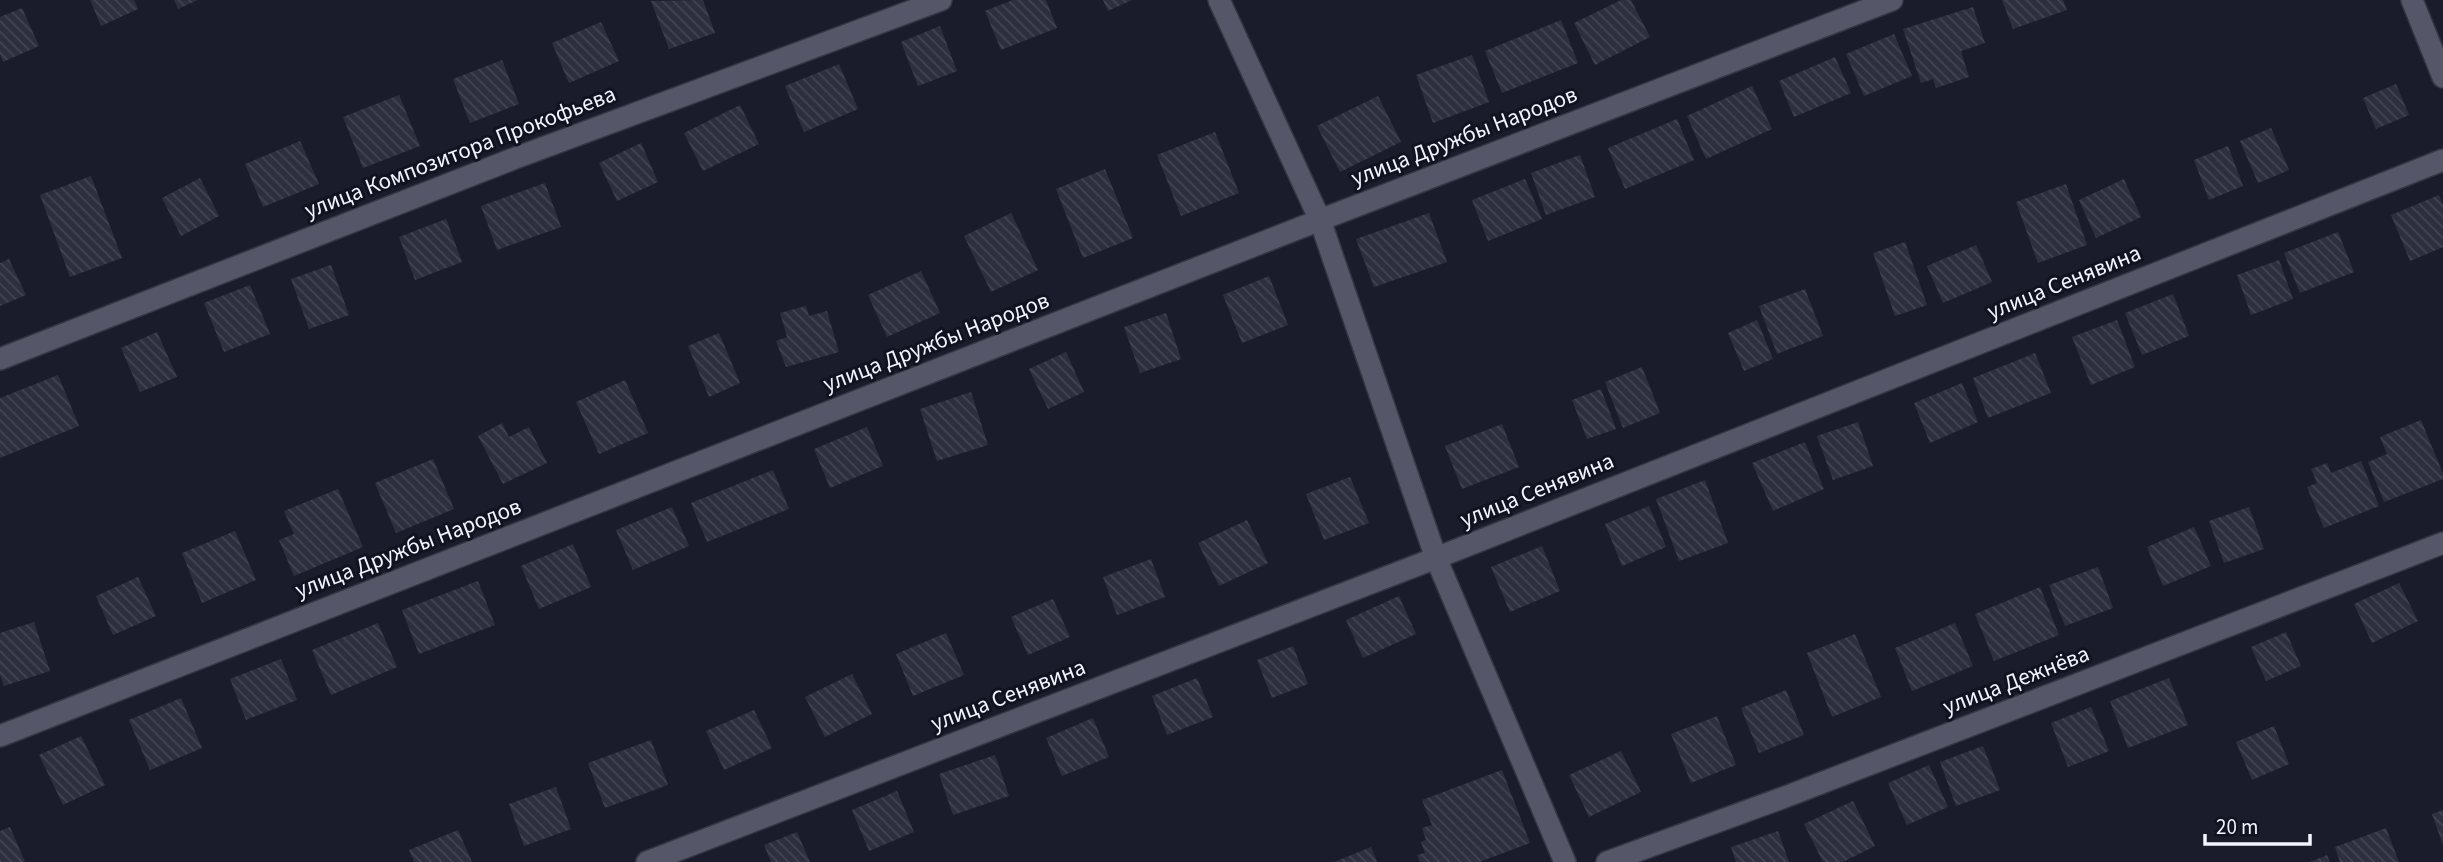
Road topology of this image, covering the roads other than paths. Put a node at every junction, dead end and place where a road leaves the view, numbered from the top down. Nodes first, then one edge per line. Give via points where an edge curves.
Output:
1 (940, 0) edge
2 (1219, 0) edge
3 (1892, 0) edge
4 (2412, 0) edge
5 (2443, 77) edge
6 (2443, 160) edge
7 (1320, 220) junction
8 (0, 359) edge
9 (2443, 543) edge
10 (1436, 558) junction
11 (0, 736) edge
12 (647, 862) edge
13 (1564, 862) edge
14 (1607, 862) edge

1 - 8 street, улица Композитора Прокофьева via 518,157
2 - 7 street
3 - 7 street, улица Дружбы Народов
4 - 5 street
6 - 10 street, улица Сенявина
7 - 10 street
7 - 11 street, улица Дружбы Народов
9 - 14 street, улица Дежнёва
10 - 12 street, улица Сенявина
10 - 13 street

